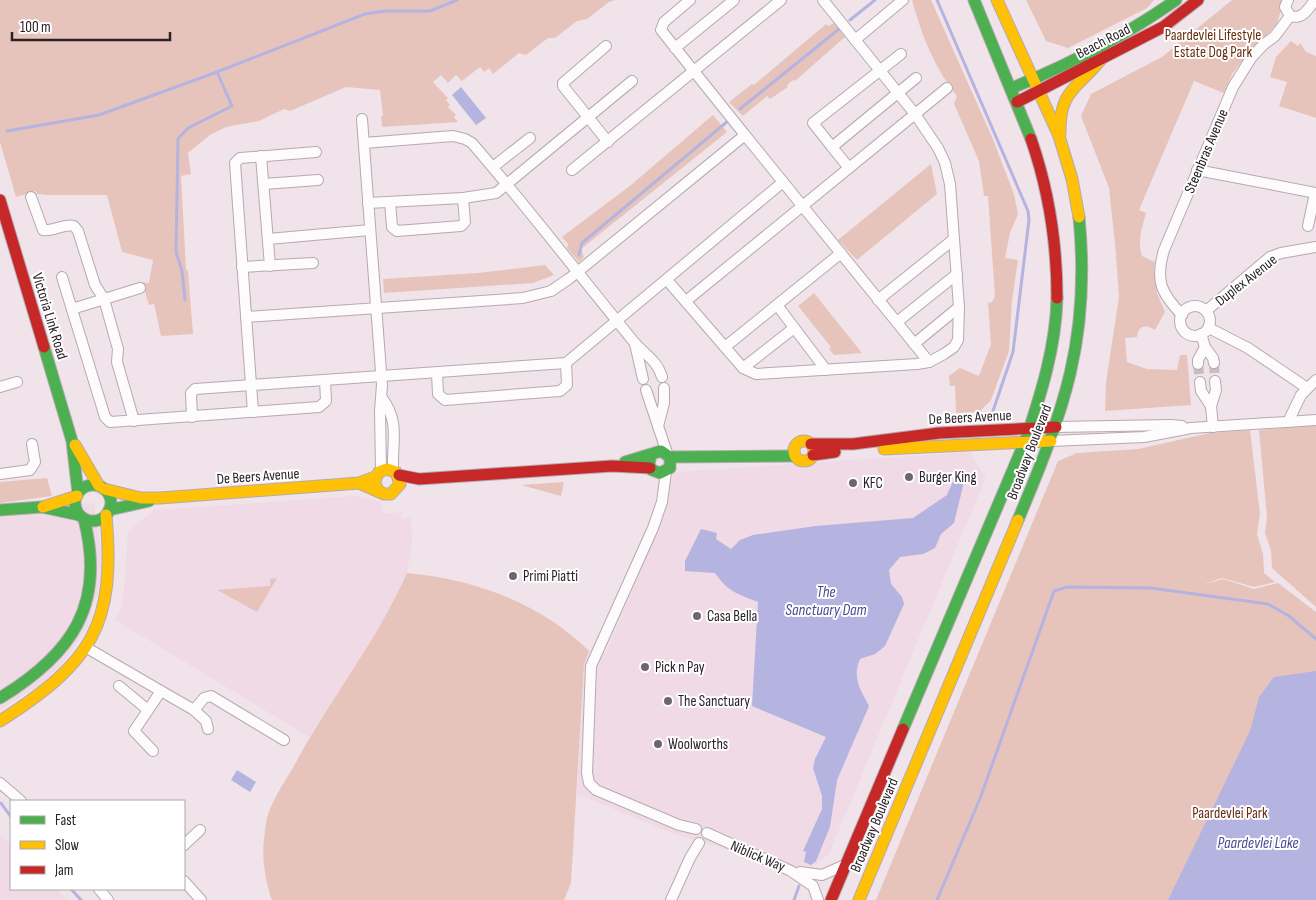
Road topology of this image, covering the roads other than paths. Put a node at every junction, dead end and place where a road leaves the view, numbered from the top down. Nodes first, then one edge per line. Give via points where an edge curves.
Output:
1 (690, 0) edge
2 (734, 0) edge
3 (781, 0) edge
4 (823, 0) edge
5 (903, 0) edge
6 (974, 0) edge
7 (997, 0) edge
8 (1176, 0) edge
9 (1198, 0) edge
10 (1288, 0) edge
11 (1315, 0) edge
12 (1290, 16) junction
13 (855, 40) junction
14 (606, 46) dead end
15 (675, 48) junction
16 (901, 54) dead end
17 (1102, 58) junction
18 (880, 70) junction
19 (694, 71) junction
20 (916, 78) dead end
21 (1034, 79) junction
22 (632, 81) dead end
23 (947, 88) dead end
24 (1012, 88) junction
25 (1038, 91) junction
26 (898, 93) junction
27 (1017, 102) junction
28 (915, 114) junction
29 (589, 118) junction
30 (362, 119) dead end
31 (745, 135) junction
32 (530, 138) dead end
33 (1061, 139) junction
34 (608, 142) junction
35 (364, 143) junction
36 (832, 147) junction
37 (316, 152) dead end
38 (261, 156) junction
39 (493, 167) junction
40 (849, 168) junction
41 (572, 170) dead end
42 (1197, 170) junction
43 (318, 180) dead end
44 (783, 182) junction
45 (264, 184) junction
46 (508, 184) junction
47 (1315, 193) edge
48 (31, 197) dead end
49 (463, 198) junction
50 (0, 200) edge
51 (390, 202) junction
52 (368, 203) junction
53 (802, 206) junction
54 (1308, 226) dead end
55 (370, 230) junction
56 (268, 239) junction
57 (954, 239) junction
58 (1316, 248) edge
59 (841, 253) junction
60 (313, 263) dead end
61 (270, 266) junction
62 (242, 268) junction
63 (578, 271) junction
64 (956, 274) junction
65 (62, 278) dead end
66 (667, 280) junction
67 (140, 288) dead end
68 (104, 299) junction
69 (878, 300) junction
70 (686, 301) junction
71 (776, 306) junction
72 (959, 307) junction
73 (376, 308) junction
74 (72, 309) junction
75 (1206, 311) junction
76 (1182, 315) junction
77 (246, 317) junction
78 (618, 321) junction
79 (897, 322) junction
80 (794, 328) junction
81 (1205, 331) junction
82 (635, 344) junction
83 (914, 344) junction
84 (725, 347) junction
85 (1204, 347) junction
86 (929, 362) junction
87 (566, 363) junction
88 (1214, 363) tunnel mouth
89 (1198, 364) tunnel mouth
90 (743, 368) junction
91 (826, 370) junction
92 (436, 373) junction
93 (381, 376) junction
94 (662, 377) dead end
95 (643, 379) dead end
96 (325, 380) junction
97 (1316, 380) edge
98 (1215, 381) tunnel mouth
99 (16, 382) dead end
100 (1200, 382) tunnel mouth
101 (251, 386) junction
102 (0, 387) edge
103 (664, 388) dead end
104 (1307, 388) junction
105 (646, 390) dead end
106 (382, 398) junction
107 (1210, 406) junction
108 (253, 412) junction
109 (192, 417) junction
110 (1316, 420) edge
111 (134, 421) junction
112 (1288, 422) junction
113 (1056, 427) junction
114 (1213, 427) junction
115 (1191, 428) junction
116 (1029, 429) junction
117 (658, 430) junction
118 (72, 441) junction
119 (1051, 441) junction
120 (1025, 443) junction
121 (32, 444) dead end
122 (381, 449) junction
123 (393, 449) junction
124 (812, 450) junction
125 (795, 451) junction
126 (652, 454) junction
127 (663, 465) junction
128 (612, 466) junction
129 (0, 474) edge
130 (389, 476) junction
131 (359, 484) junction
132 (102, 488) junction
133 (378, 490) junction
134 (77, 494) junction
135 (160, 498) junction
136 (42, 507) junction
137 (0, 510) edge
138 (108, 513) junction
139 (82, 517) junction
140 (87, 648) junction
141 (119, 686) dead end
142 (160, 691) junction
143 (0, 698) edge
144 (148, 710) junction
145 (194, 710) junction
146 (0, 721) edge
147 (208, 729) dead end
148 (284, 740) dead end
149 (152, 751) dead end
150 (0, 783) edge
151 (20, 800) edge
152 (200, 830) dead end
153 (699, 837) junction
154 (185, 844) edge
155 (847, 864) junction
156 (792, 871) junction
157 (185, 882) edge
158 (100, 890) edge
159 (108, 900) edge
160 (201, 900) edge
161 (671, 900) edge
162 (818, 900) edge
163 (831, 900) edge
164 (859, 900) edge

1 - 15 street via 661,26
2 - 15 street
3 - 19 street
4 - 13 street
5 - 13 street
6 - 24 main road, Broadway Boulevard
7 - 21 main road, Broadway Boulevard
8 - 21 main road, Beach Road via 1120,37
9 - 17 main road, Beach Road via 1163,27
10 - 12 street via 1285,7
11 - 12 street via 1302,15
12 - 42 street, Steenbras Avenue via 1275,36 1253,56 1233,87
13 - 18 street
14 - 29 street via 563,83
15 - 19 street
16 - 18 street
17 - 25 main road, Beach Road
17 - 33 main road via 1095,69 1067,92 1060,110
18 - 26 street
18 - 36 street via 813,123
19 - 31 street
19 - 34 street
20 - 26 street
21 - 24 main road, Beach Road
21 - 25 main road, Broadway Boulevard
22 - 29 street
23 - 28 street
24 - 27 main road, Broadway Boulevard
25 - 27 main road, Beach Road
25 - 33 main road, Broadway Boulevard
26 - 28 street
26 - 36 street
27 - 116 main road, Broadway Boulevard via 1039,163 1051,210 1058,268 1053,336
28 - 40 street
28 - 57 street via 945,163
29 - 34 street
29 - 46 street
30 - 35 street
31 - 44 street
31 - 63 street
32 - 39 street
33 - 113 main road, Broadway Boulevard via 1077,205 1084,283 1076,356
34 - 41 street
35 - 39 street via 459,137 472,143
35 - 52 street
36 - 40 street
37 - 38 street
38 - 45 street
38 - 62 street via 240,158 235,163
39 - 46 street
40 - 53 street
42 - 47 street
42 - 76 street, Steenbras Avenue via 1160,265 1165,298
43 - 45 street
44 - 53 street
44 - 66 street
45 - 56 street
46 - 49 street via 496,193
46 - 63 street
47 - 54 street
48 - 68 street via 43,230 68,225 77,228 95,284
49 - 51 street
49 - 51 street via 465,222 461,226 398,231 392,227
50 - 118 main road, Victoria Link Road
51 - 52 street
52 - 55 street
53 - 59 street
53 - 70 street
55 - 56 street
55 - 73 street
56 - 61 street
57 - 64 street
57 - 69 street
58 - 75 street, Duplex Avenue via 1270,257
59 - 69 street
59 - 71 street
60 - 61 street
61 - 62 street
62 - 77 street
63 - 73 street via 556,288 533,297
63 - 78 street
64 - 72 street
64 - 79 street
65 - 74 street
66 - 70 street
66 - 78 street
67 - 68 street
68 - 74 street
68 - 111 street
69 - 79 street
70 - 84 street
71 - 80 street
71 - 84 street
72 - 83 street
72 - 86 street via 958,340 954,347
73 - 77 street
73 - 93 street
74 - 111 street via 106,419 110,422
75 - 76 street via 1193,307
75 - 81 street via 1210,319
76 - 81 street via 1181,324 1186,332 1194,336
77 - 101 street
78 - 82 street
78 - 87 street
79 - 83 street
80 - 90 street
80 - 91 street
81 - 85 street
81 - 104 street via 1248,348
82 - 94 street via 653,359
82 - 95 street
83 - 86 street
84 - 90 street
85 - 88 street
85 - 89 street
86 - 91 street
87 - 92 street
87 - 92 street via 566,387 563,391 551,392 445,400 438,394
90 - 91 street via 756,374
92 - 93 street
93 - 96 street
93 - 106 street
96 - 101 street
96 - 108 street via 326,401 321,407
97 - 104 street
98 - 107 street via 1216,390
99 - 102 street
100 - 107 street via 1201,391
101 - 108 street
101 - 109 street via 193,390
103 - 117 street
104 - 112 street
105 - 117 street
106 - 122 street
106 - 123 street via 391,410
107 - 114 street
108 - 109 street
109 - 111 street
110 - 112 street, De Beers Avenue
112 - 114 street, De Beers Avenue
113 - 115 street, De Beers Avenue via 1171,425
113 - 116 main road, De Beers Avenue
113 - 119 main road, Broadway Boulevard
114 - 115 street, De Beers Avenue
115 - 119 street, De Beers Avenue via 1144,437
116 - 120 main road, Broadway Boulevard
116 - 124 main road, De Beers Avenue via 922,435
117 - 126 street
117 - 127 street
118 - 132 main road, Victoria Link Road
118 - 134 main road, Victoria Link Road
119 - 120 main road, De Beers Avenue
119 - 164 main road, Broadway Boulevard
120 - 124 main road, De Beers Avenue
120 - 155 main road, Broadway Boulevard
121 - 129 street via 35,462 30,470
122 - 123 street
122 - 130 street
123 - 130 street
124 - 125 main road via 803,441
124 - 125 main road via 803,461
125 - 127 main road
126 - 127 main road via 649,460
126 - 128 main road
127 - 128 main road
127 - 153 street, Niblick Way via 662,502 653,528 591,666 587,773 589,783 596,790 680,824
128 - 130 main road via 419,479
130 - 131 main road, De Beers Avenue
130 - 133 main road via 374,482
130 - 133 main road via 392,494
131 - 133 main road, De Beers Avenue
131 - 135 main road, De Beers Avenue
132 - 134 main road via 88,486
132 - 135 main road, De Beers Avenue via 141,498
132 - 138 main road via 110,499
134 - 136 main road
134 - 139 main road via 75,504
135 - 138 main road, De Beers Avenue
136 - 137 main road
136 - 139 main road
138 - 139 main road via 96,521
138 - 140 main road via 110,587 96,633
139 - 143 main road via 92,558 85,602 77,622 53,660
140 - 142 street
140 - 146 main road via 45,693
141 - 144 street
142 - 144 street
142 - 145 street
144 - 149 street via 134,730
145 - 147 street via 206,721
145 - 148 street via 204,698 211,696
150 - 151 street
152 - 154 street
153 - 156 street, Niblick Way via 724,842
153 - 161 street
155 - 156 street, Niblick Way via 822,875
155 - 163 main road, Broadway Boulevard
156 - 162 street, Niblick Way via 812,886
157 - 160 street
158 - 159 street

